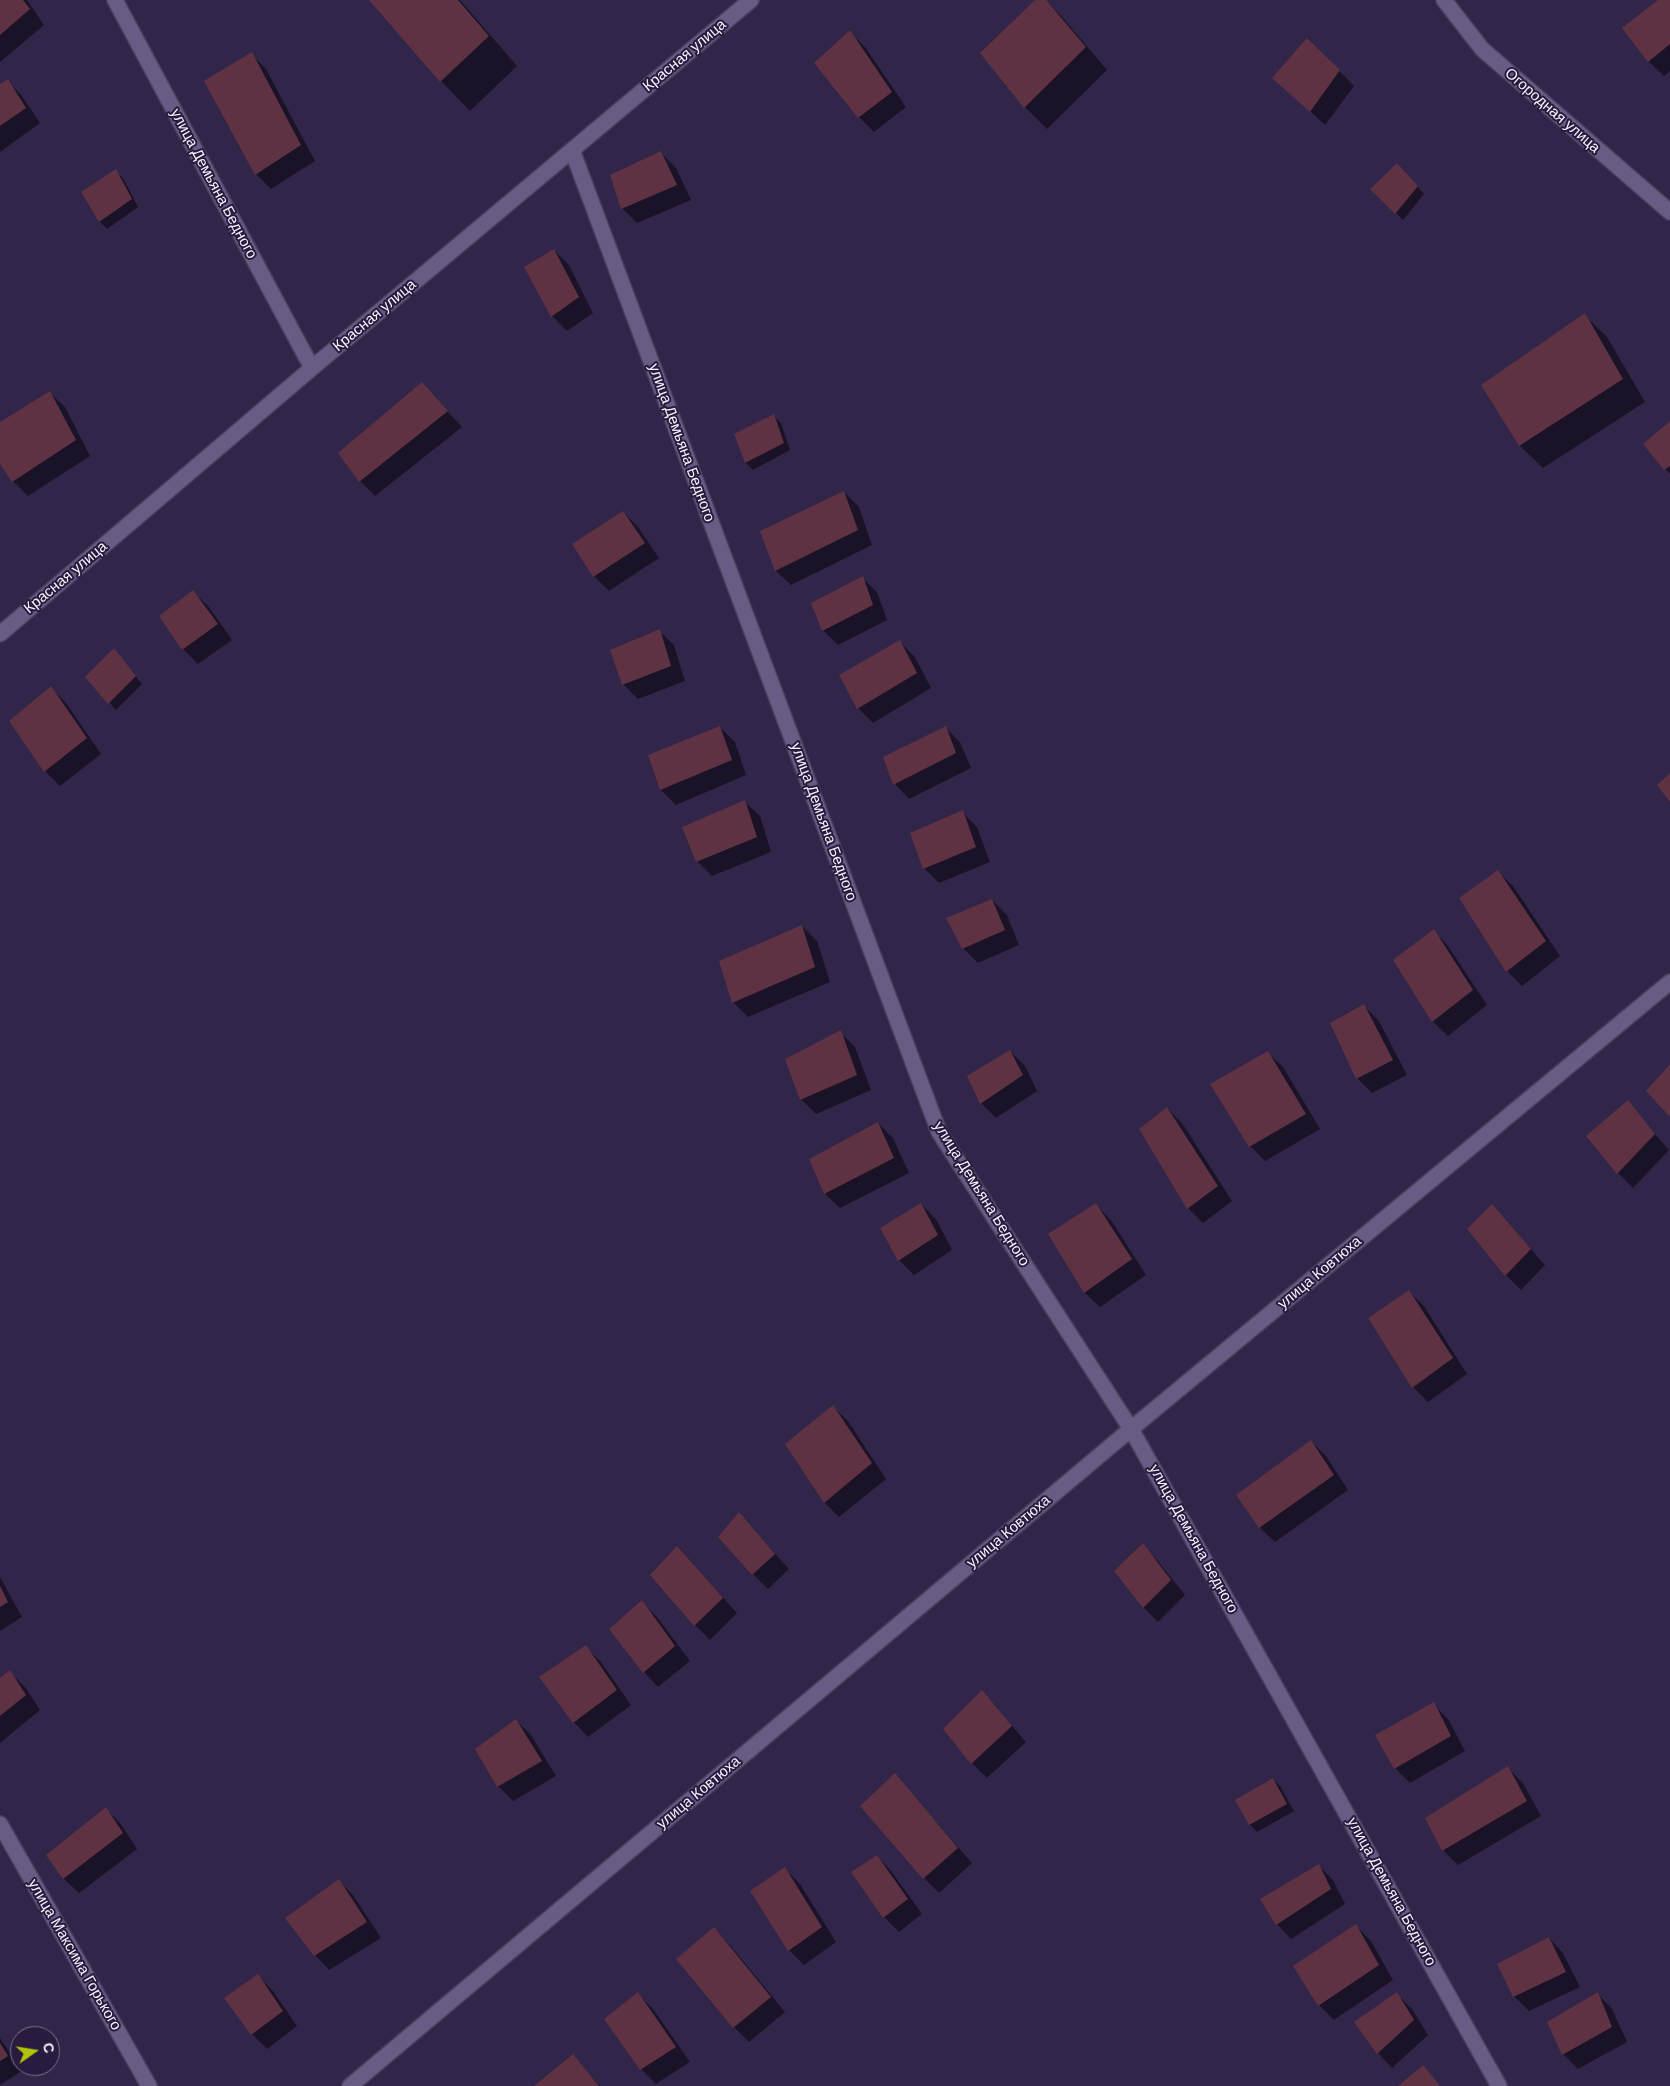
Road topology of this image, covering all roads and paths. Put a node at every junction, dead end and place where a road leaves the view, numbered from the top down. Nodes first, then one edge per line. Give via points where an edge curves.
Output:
1 (115, 0) edge
2 (751, 0) edge
3 (1444, 0) edge
4 (572, 150) junction
5 (1670, 212) edge
6 (312, 368) junction
7 (0, 634) edge
8 (1670, 982) edge
9 (1131, 1429) junction
10 (0, 1824) edge
11 (149, 2086) edge
12 (350, 2086) edge
13 (1500, 2086) edge

1 - 6 street, улица Демьяна Бедного
2 - 4 street, Красная улица
3 - 5 street, Огородная улица via 1482,50
4 - 6 street, Красная улица
4 - 9 street, улица Демьяна Бедного via 939,1132
6 - 7 street, Красная улица
8 - 9 street, улица Ковтюха
9 - 12 street, улица Ковтюха
9 - 13 street, улица Демьяна Бедного
10 - 11 street, улица Максима Горького

